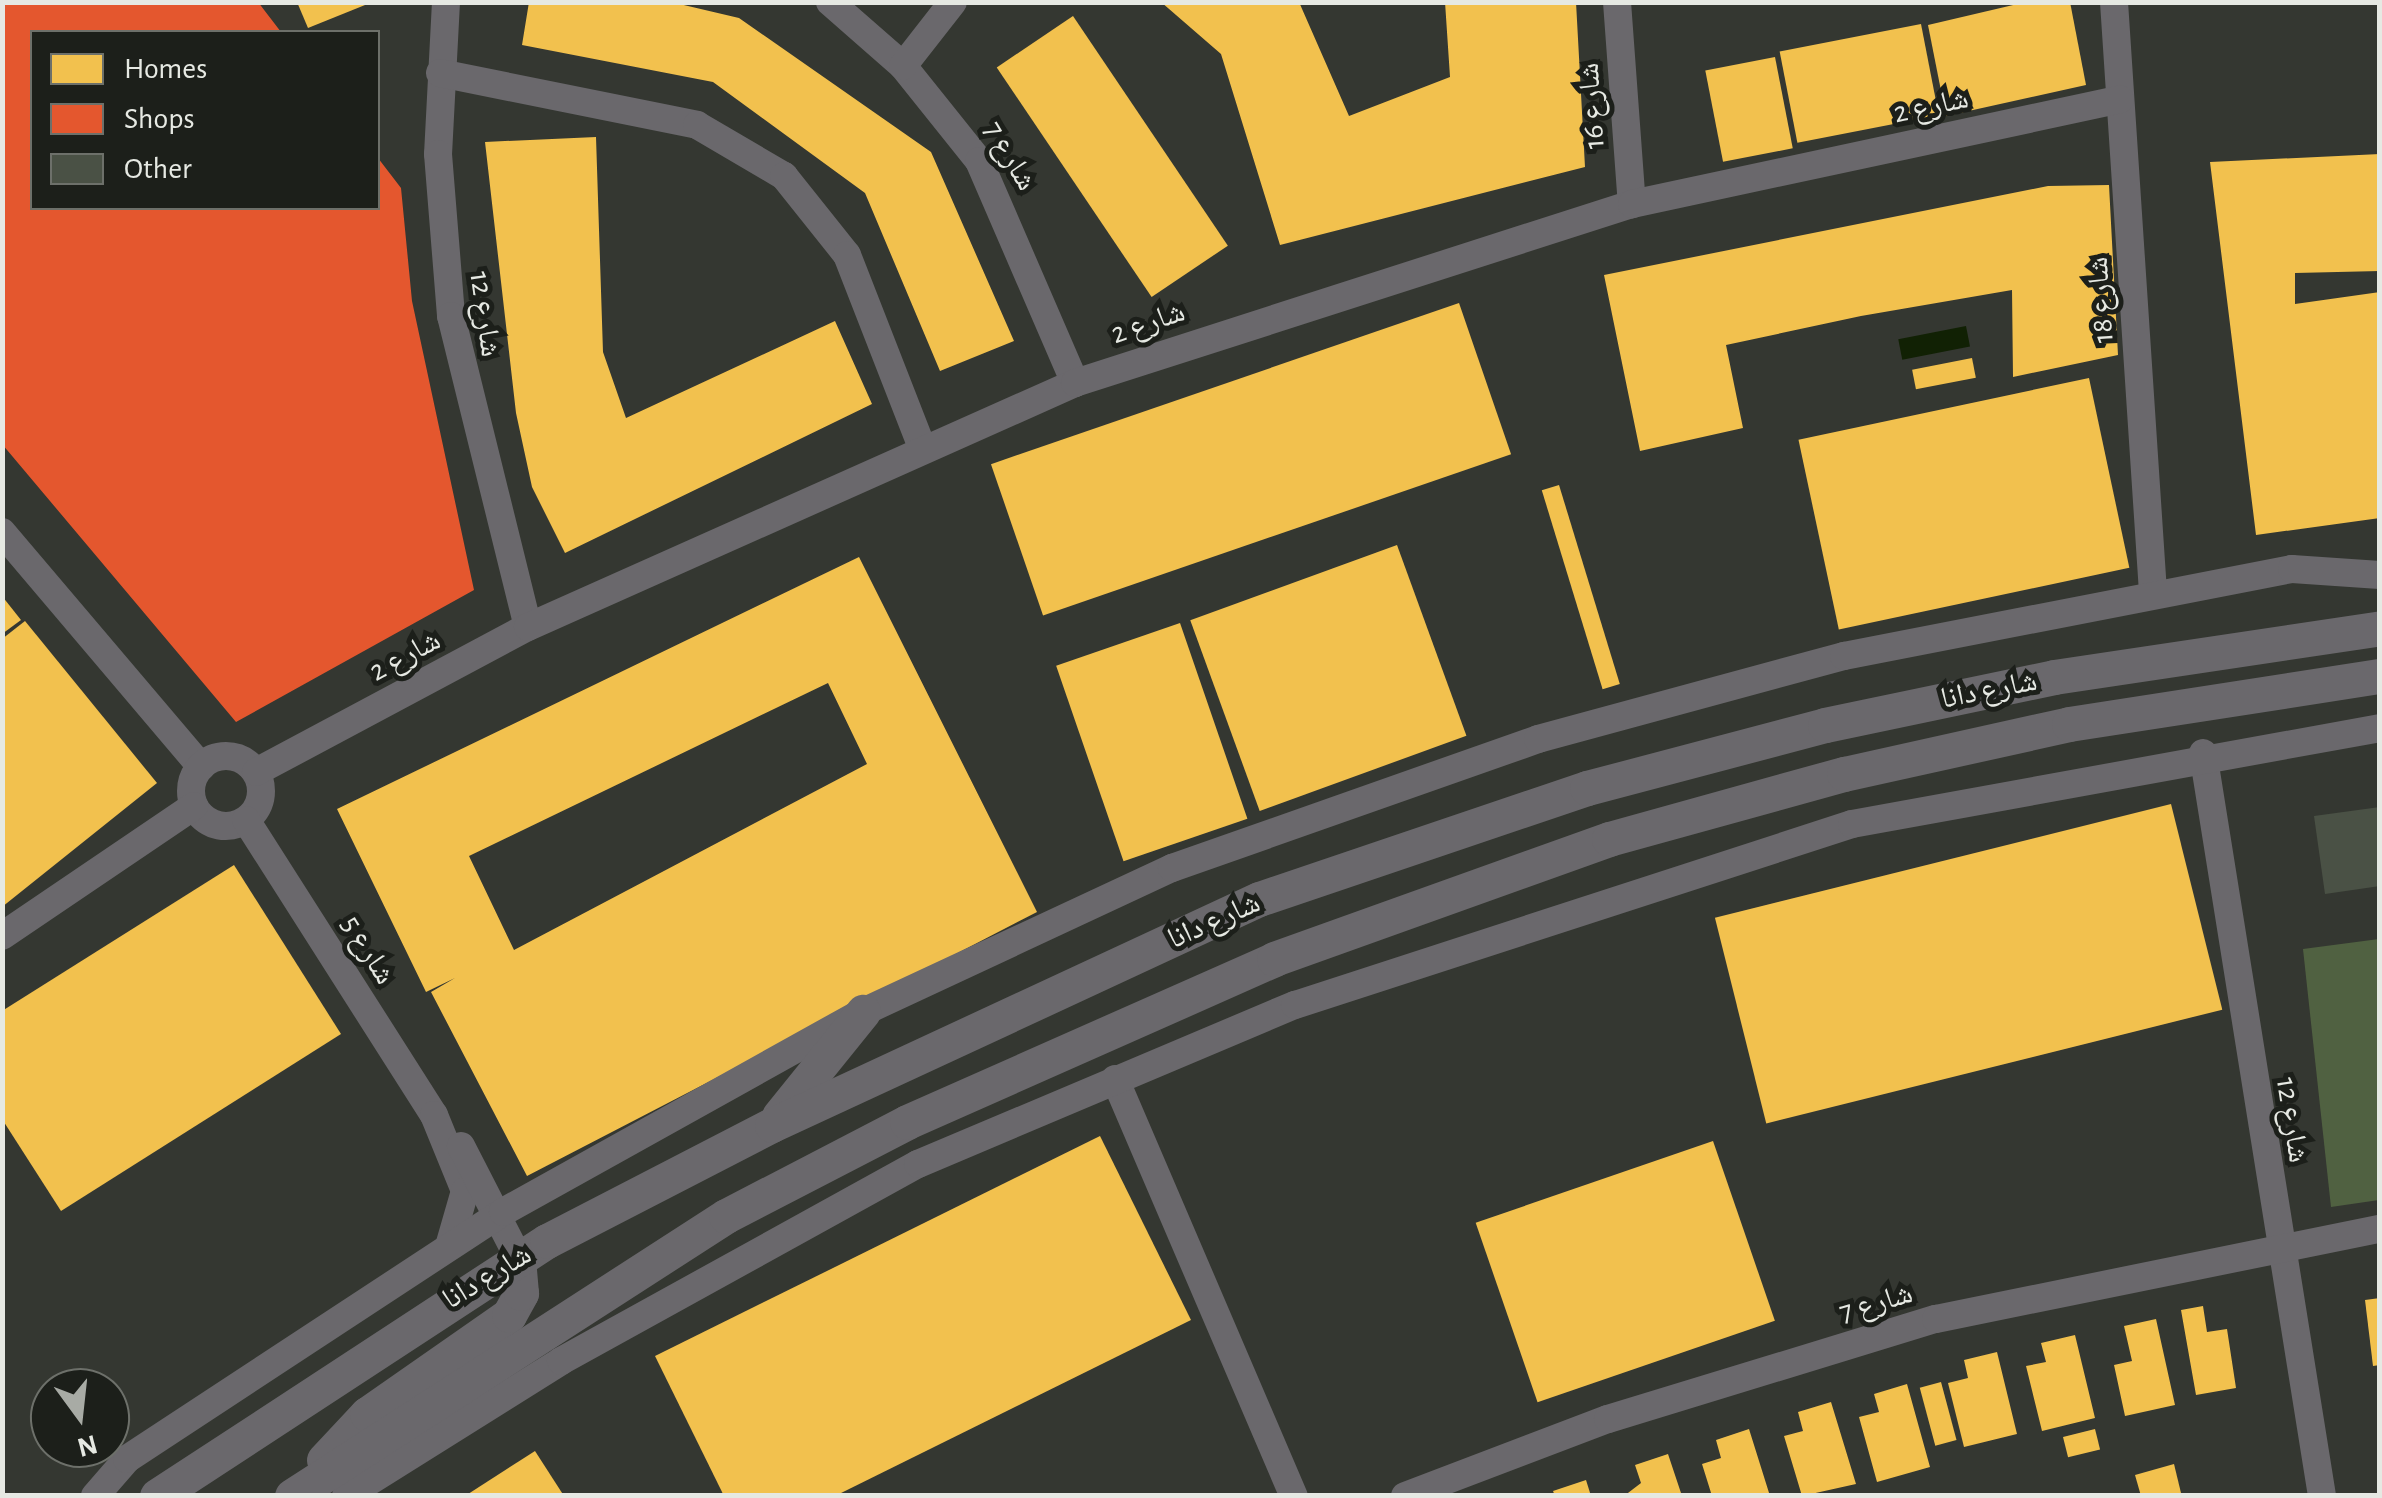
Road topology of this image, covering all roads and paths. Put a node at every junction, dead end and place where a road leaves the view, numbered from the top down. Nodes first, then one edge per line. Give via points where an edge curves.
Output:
1 (446, 2) edge
2 (830, 2) edge
3 (953, 2) edge
4 (1617, 2) edge
5 (2114, 2) edge
6 (903, 66) junction
7 (440, 73) junction
8 (2120, 99) junction
9 (1632, 204) junction
10 (1075, 383) junction
11 (922, 446) junction
12 (2, 532) edge
13 (2380, 575) edge
14 (2153, 594) junction
15 (2380, 610) edge
16 (528, 626) junction
17 (2380, 628) edge
18 (2170, 657) junction
19 (2380, 676) edge
20 (2380, 728) edge
21 (2203, 753) junction
22 (201, 767) junction
23 (256, 772) junction
24 (194, 806) junction
25 (246, 820) junction
26 (2, 936) edge
27 (863, 1012) junction
28 (1115, 1078) junction
29 (434, 1116) junction
30 (772, 1125) junction
31 (503, 1212) junction
32 (2380, 1230) edge
33 (2278, 1245) junction
34 (445, 1249) junction
35 (518, 1258) junction
36 (302, 1489) edge
37 (95, 1496) edge
38 (157, 1496) edge
39 (346, 1496) edge
40 (1294, 1496) edge
41 (1405, 1496) edge
42 (2322, 1496) edge

1 - 7 street, شارع 12
2 - 6 street, شارع 7
3 - 6 street
4 - 9 street, شارع 16
5 - 8 street, شارع 18
6 - 10 street, شارع 7 via 1008,214
7 - 11 street via 697,125 784,176 847,255
7 - 16 street, شارع 12 via 450,316
8 - 9 street, شارع 2
8 - 14 street, شارع 18
9 - 10 street, شارع 2
10 - 11 street, شارع 2
11 - 16 street, شارع 2
12 - 22 street
13 - 14 street via 2325,565
14 - 27 street via 1844,656 1538,739 1172,868
15 - 18 street via 2224,636
16 - 23 street, شارع 2
17 - 18 street, شارع دانا
18 - 30 street, شارع دانا via 1825,726 1422,839 1259,900
19 - 36 street, شارع دانا via 2069,724 1863,770 1411,906 1118,1024 726,1216
20 - 21 street
21 - 28 street via 1852,824 1464,945
21 - 33 street, شارع 12
22 - 23 street via 230,756
22 - 24 street
23 - 25 street via 260,803
24 - 25 street via 223,826
24 - 26 street
25 - 29 street, شارع 5
27 - 30 street
27 - 31 street
28 - 39 street via 918,1164 768,1244
28 - 40 street
29 - 31 street, شارع 5
29 - 34 street, شارع 5 via 465,1191 463,1222
30 - 35 street, شارع دانا
31 - 34 street
31 - 35 street, شارع 5
32 - 33 street, شارع 7
33 - 41 street, شارع 7 via 1936,1319 1770,1366
33 - 42 street, شارع 12
34 - 37 street via 127,1459
35 - 36 street via 520,1292 508,1315 349,1429
35 - 38 street, شارع دانا

